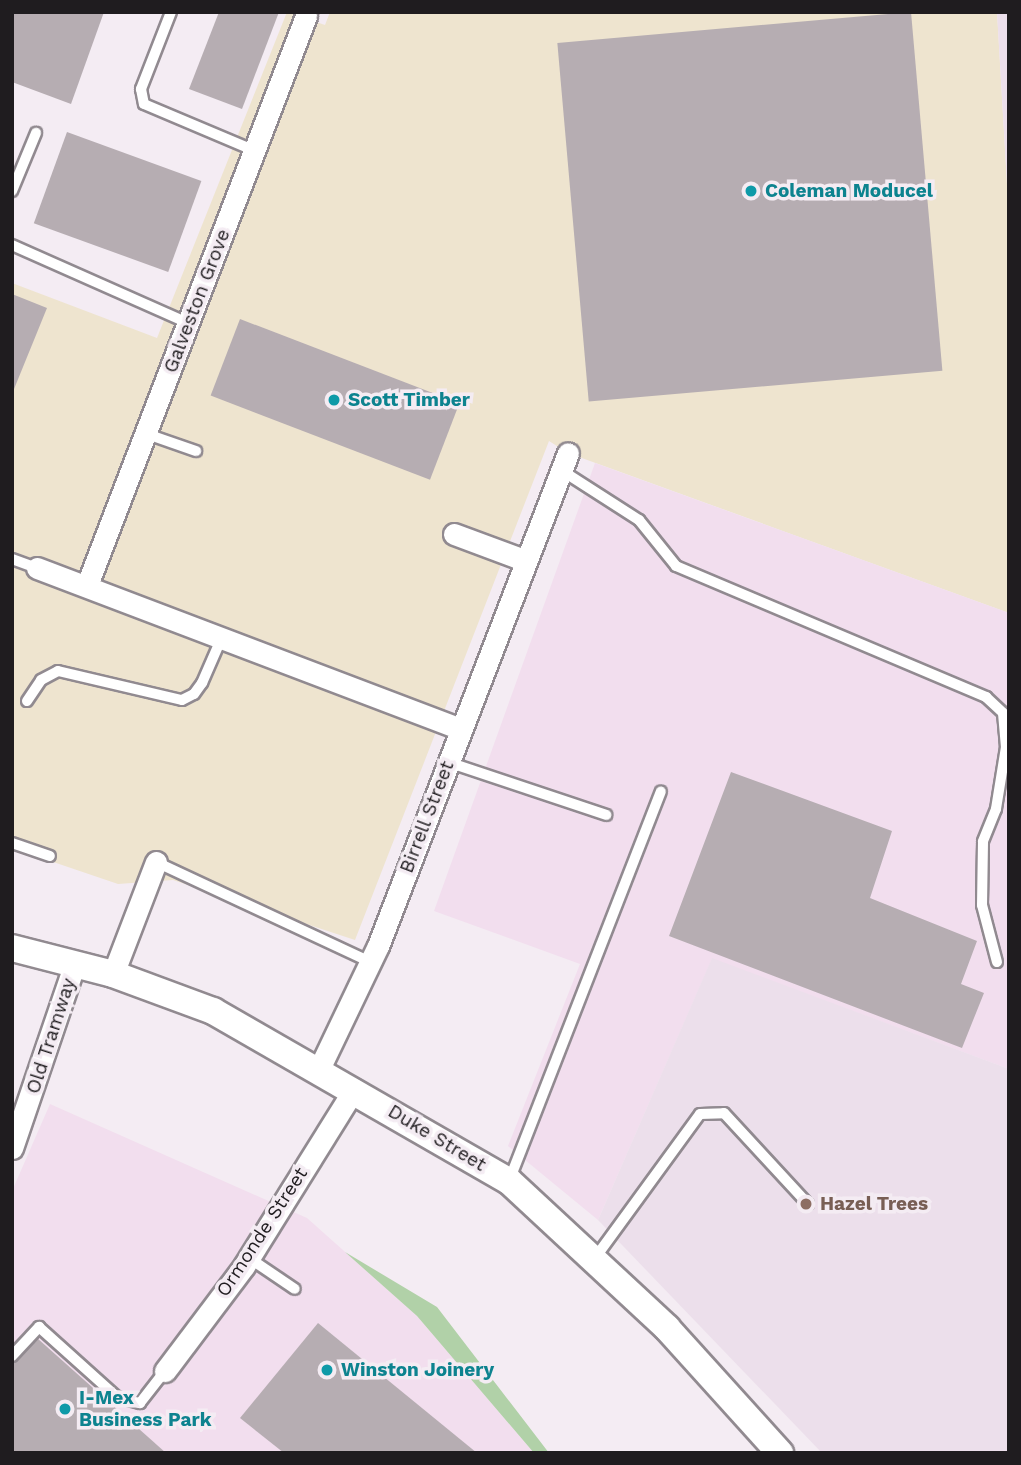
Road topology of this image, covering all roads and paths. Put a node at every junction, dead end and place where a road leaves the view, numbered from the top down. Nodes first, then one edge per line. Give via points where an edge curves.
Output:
1 (171, 12) edge
2 (307, 14) edge
3 (36, 133) dead end
4 (253, 150) junction
5 (12, 191) edge
6 (12, 246) edge
7 (188, 323) junction
8 (147, 434) junction
9 (196, 451) dead end
10 (564, 462) joint
11 (454, 534) dead end
12 (12, 559) edge
13 (524, 560) junction
14 (37, 568) joint
15 (88, 585) junction
16 (222, 637) junction
17 (27, 701) dead end
18 (461, 729) junction
19 (448, 762) junction
20 (661, 792) dead end
21 (606, 814) dead end
22 (12, 843) edge
23 (50, 856) dead end
24 (156, 862) joint
25 (12, 948) edge
26 (370, 962) junction
27 (996, 962) dead end
28 (75, 963) junction
29 (113, 974) junction
30 (319, 1069) junction
31 (354, 1089) junction
32 (12, 1148) edge
33 (509, 1181) junction
34 (808, 1203) dead end
35 (249, 1258) junction
36 (595, 1258) junction
37 (295, 1289) dead end
38 (12, 1356) edge
39 (164, 1371) joint
40 (780, 1453) edge

1 - 4 lane via 141,89 144,104
2 - 4 street, Galveston Grove
3 - 5 lane
4 - 7 street, Galveston Grove
6 - 7 lane
7 - 8 street, Galveston Grove
8 - 9 lane
8 - 15 street, Galveston Grove
10 - 13 street, Birrell Street
10 - 27 lane via 639,520 676,566 986,696 1003,713 1006,747 998,796 983,842 982,905
11 - 13 street
12 - 14 lane
13 - 18 street, Birrell Street
14 - 15 street
15 - 16 street
16 - 17 lane via 202,683 182,700 58,671 41,680
16 - 18 street
18 - 19 street, Birrell Street
19 - 21 lane
19 - 26 street, Birrell Street
20 - 33 lane
22 - 23 lane
24 - 26 lane
24 - 29 street
25 - 28 street, Duke Street
26 - 30 street, Birrell Street
28 - 29 street, Duke Street
28 - 32 street, Old Tramway
29 - 30 street, Duke Street via 213,1011
30 - 31 street, Duke Street
31 - 33 street, Duke Street
31 - 35 street, Ormonde Street
33 - 36 street, Duke Street
34 - 36 lane via 724,1113 700,1114
35 - 37 lane
35 - 39 street, Ormonde Street
36 - 40 street, Duke Street via 667,1328
38 - 39 lane via 39,1327 117,1397 140,1403

